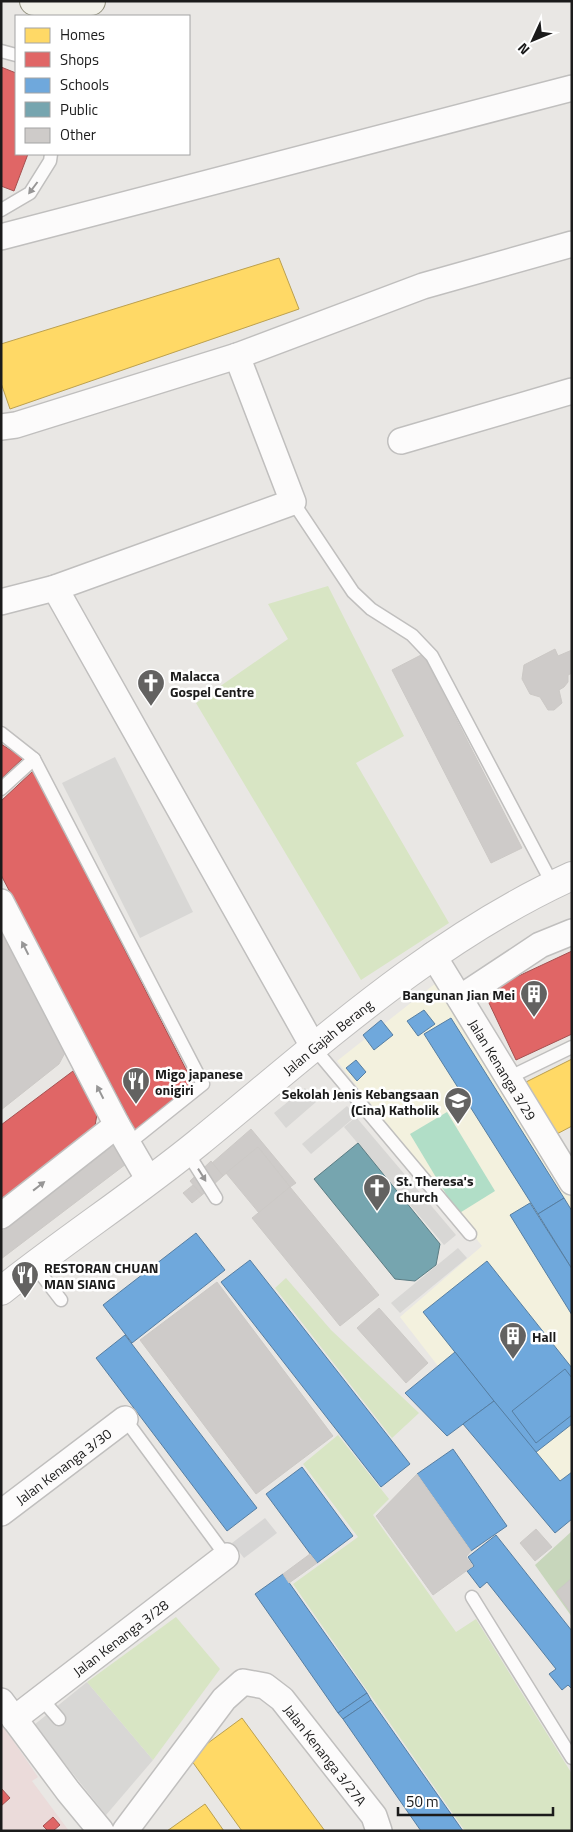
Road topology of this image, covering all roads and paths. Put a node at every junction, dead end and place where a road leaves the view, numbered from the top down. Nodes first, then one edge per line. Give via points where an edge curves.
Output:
1 (34, 1) edge
2 (91, 1) edge
3 (1, 51) edge
4 (15, 55) edge
5 (572, 88) edge
6 (51, 155) edge
7 (1, 210) edge
8 (1, 237) edge
9 (572, 244) edge
10 (237, 356) junction
11 (572, 391) edge
12 (1, 427) edge
13 (401, 441) dead end
14 (293, 502) junction
15 (55, 588) junction
16 (1, 602) edge
17 (1, 733) edge
18 (34, 759) junction
19 (1, 789) edge
20 (562, 880) edge
21 (1, 902) edge
22 (572, 932) edge
23 (433, 955) junction
24 (460, 998) junction
25 (572, 1047) edge
26 (314, 1048) junction
27 (508, 1078) junction
28 (122, 1134) junction
29 (187, 1152) junction
30 (565, 1156) edge
31 (149, 1180) junction
32 (572, 1182) edge
33 (216, 1198) dead end
34 (1, 1216) edge
35 (470, 1234) dead end
36 (34, 1264) junction
37 (1, 1290) edge
38 (61, 1300) dead end
39 (125, 1419) joint
40 (1, 1513) edge
41 (226, 1556) joint
42 (472, 1597) dead end
43 (42, 1698) junction
44 (8, 1710) edge
45 (59, 1719) dead end
46 (572, 1758) edge
47 (101, 1831) edge
48 (125, 1831) edge
49 (379, 1831) edge

1 - 2 main road
3 - 4 lane
5 - 8 street
6 -> 7 lane via 30,193
9 - 10 street via 423,286
10 - 12 street
10 - 14 street
11 - 13 street
14 - 15 street
14 - 20 lane via 353,592 371,609 412,635 432,656
15 - 16 street
15 - 26 street
17 - 18 lane
18 - 19 lane
18 - 28 lane via 203,1084
20 - 23 street, Jalan Gajah Berang
28 -> 21 street
22 - 24 street via 540,945
23 - 24 street, Jalan Kenanga 3/29
23 - 26 street, Jalan Gajah Berang
24 - 27 street, Jalan Kenanga 3/29
25 - 27 lane
26 - 29 street, Jalan Gajah Berang
26 - 35 lane
27 - 30 street, Jalan Kenanga 3/29
28 - 31 street
34 -> 28 street
29 - 31 street, Jalan Gajah Berang
29 -> 33 lane
30 - 32 street, Jalan Kenanga 3/29
31 - 36 street, Jalan Gajah Berang
36 - 37 street, Jalan Gajah Berang
36 - 38 lane
39 - 40 street, Jalan Kenanga 3/30
39 - 41 lane
41 - 43 street, Jalan Kenanga 3/28
42 - 46 lane
43 - 44 street, Jalan Kenanga 3/28
43 - 45 lane
44 - 47 street
48 - 49 street, Jalan Kenanga 3/27A via 224,1699 243,1682 265,1686 288,1707 374,1816

